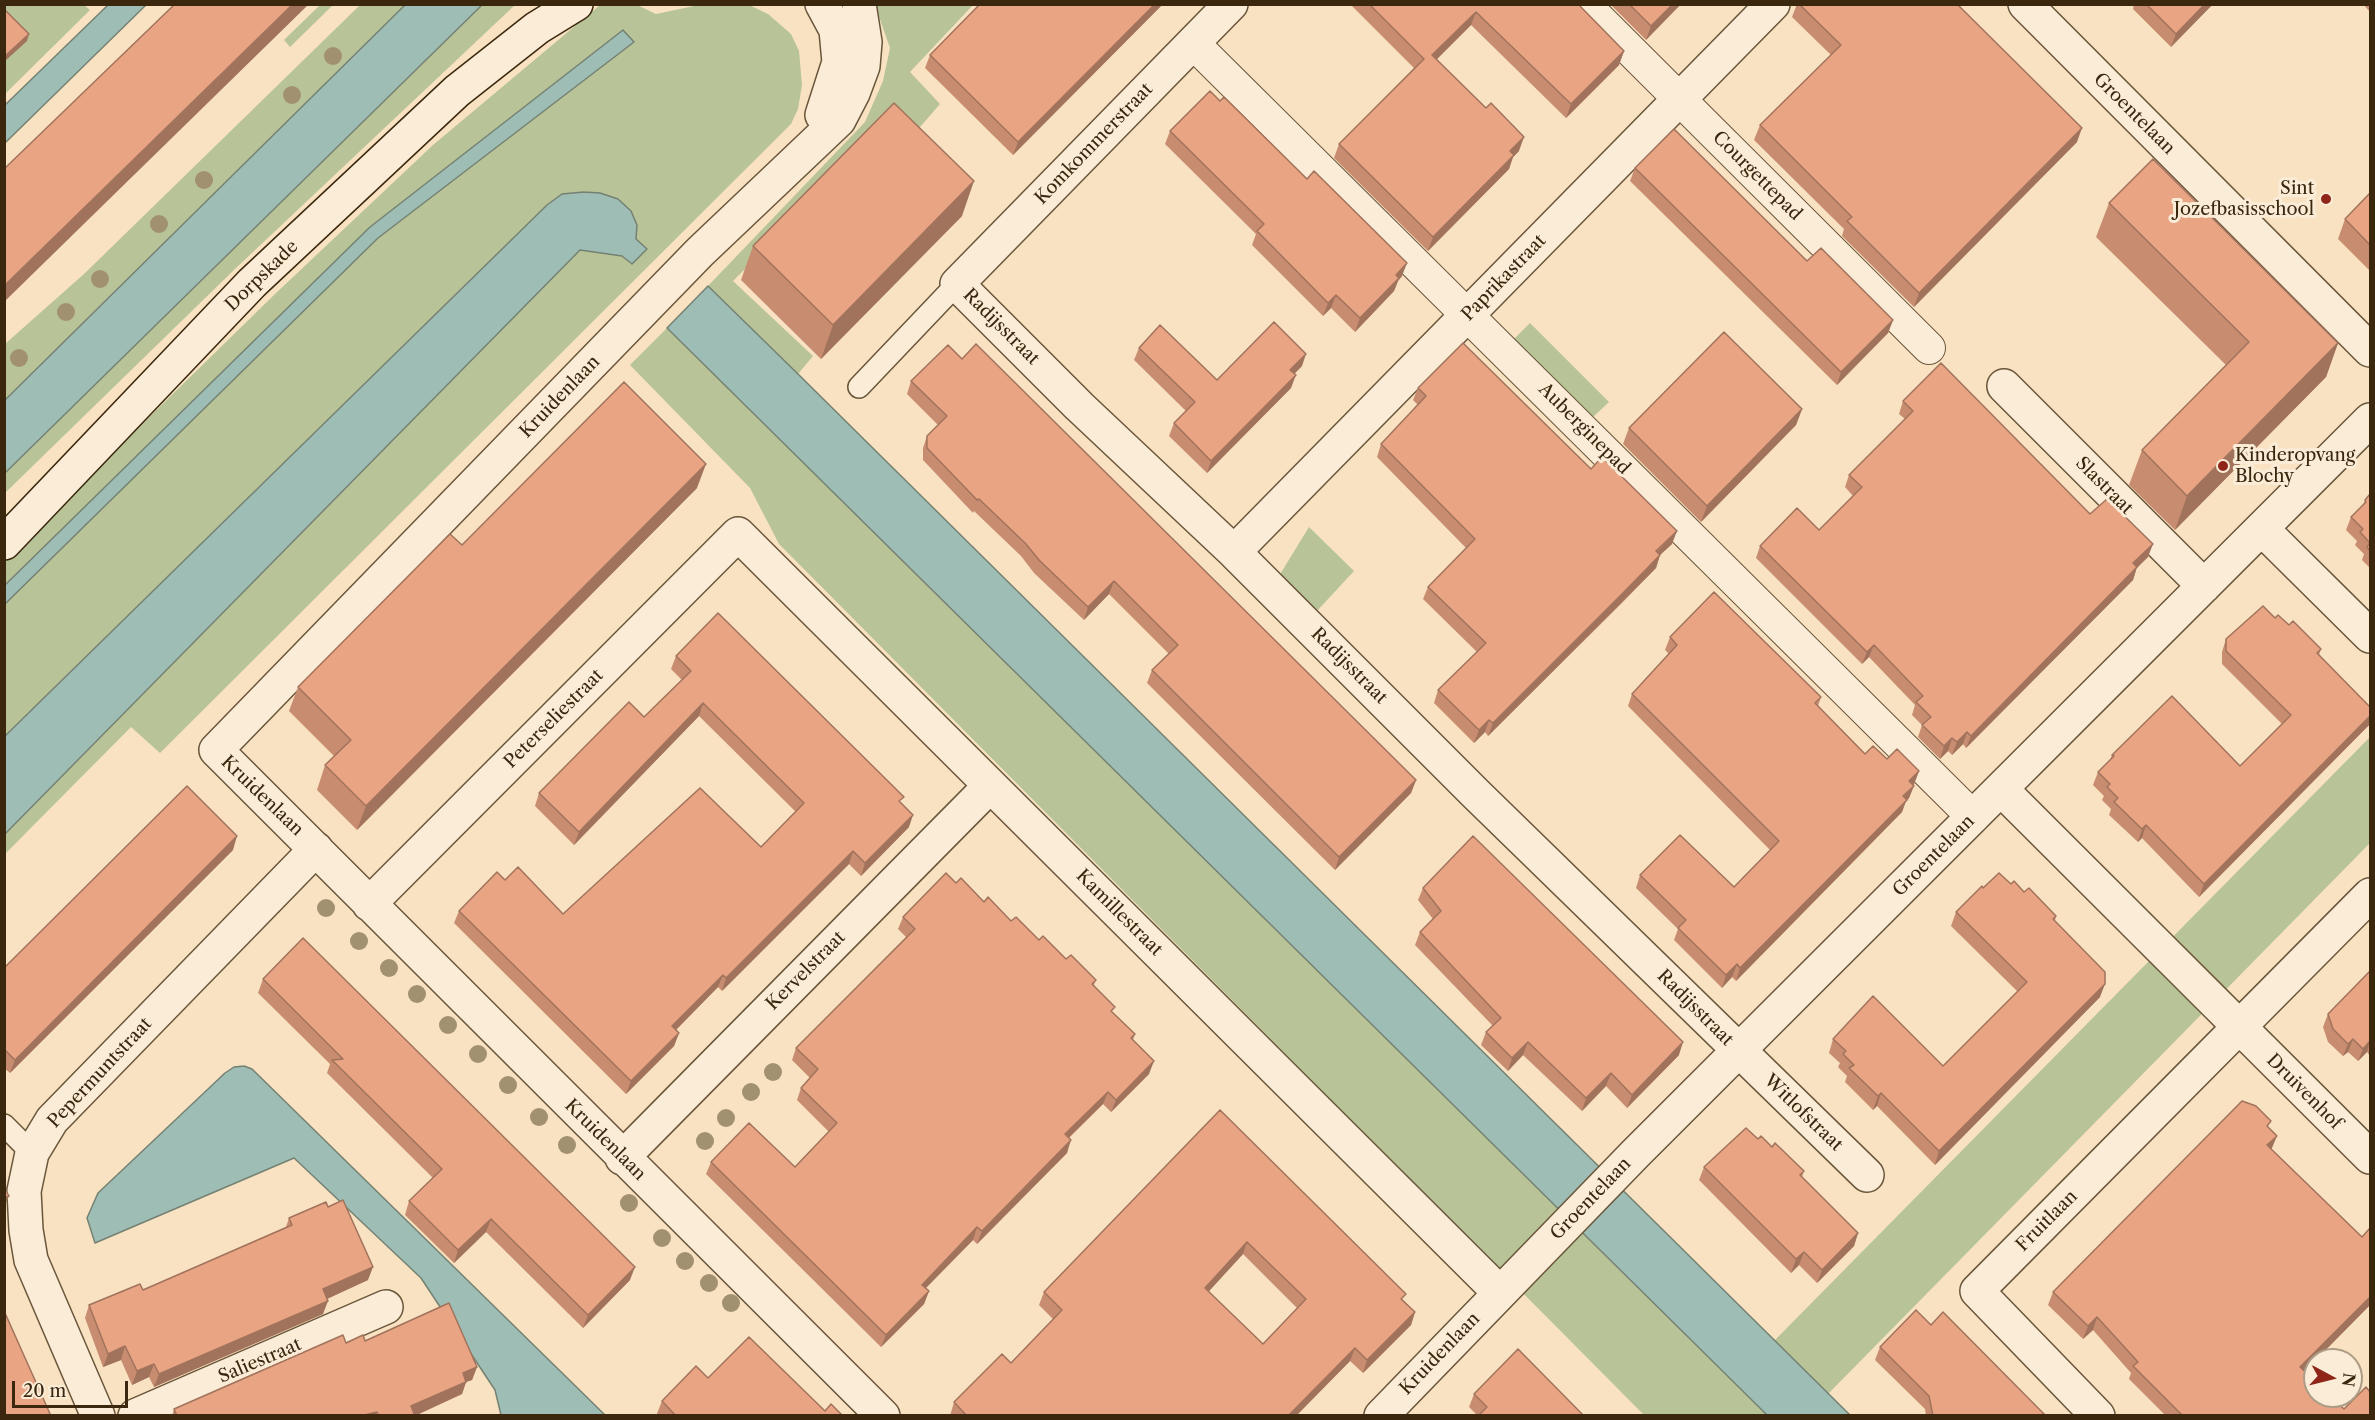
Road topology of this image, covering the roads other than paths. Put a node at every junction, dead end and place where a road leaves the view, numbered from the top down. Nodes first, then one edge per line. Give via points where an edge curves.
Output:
1 (576, 4) edge
2 (822, 4) edge
3 (858, 4) edge
4 (1231, 4) edge
5 (1584, 4) edge
6 (1773, 4) edge
7 (2025, 4) edge
8 (546, 16) edge
9 (1193, 43) junction
10 (1679, 99) junction
11 (810, 144) junction
12 (957, 284) junction
13 (1469, 314) junction
14 (1929, 348) dead end
15 (2370, 350) edge
16 (2004, 386) dead end
17 (859, 387) dead end
18 (2370, 420) edge
19 (2262, 529) junction
20 (738, 534) joint
21 (4, 543) edge
22 (1234, 552) junction
23 (2204, 586) junction
24 (2370, 636) edge
25 (990, 786) junction
26 (2001, 789) junction
27 (1973, 817) junction
28 (316, 849) junction
29 (2370, 895) edge
30 (369, 904) junction
31 (2238, 1027) junction
32 (1738, 1052) junction
33 (4, 1125) edge
34 (32, 1153) junction
35 (2370, 1157) edge
36 (622, 1158) junction
37 (1868, 1176) dead end
38 (1499, 1292) junction
39 (386, 1307) dead end
40 (1389, 1413) edge
41 (98, 1416) edge
42 (135, 1416) edge
43 (883, 1416) edge
44 (2098, 1416) edge

1 - 8 street, Dorpskade
2 - 11 street, Kruidenlaan via 836,30 839,62
3 - 11 street, Kruidenlaan via 865,42 854,93 838,120
4 - 9 street, Komkommerstraat
5 - 10 street, Courgettepad
6 - 10 street, Paprikastraat
7 - 15 street, Groentelaan
8 - 21 street, Dorpskade via 457,91 252,283
9 - 12 street, Komkommerstraat
9 - 13 street, Auberginepad
10 - 13 street, Paprikastraat
10 - 14 street, Courgettepad
11 - 28 street, Kruidenlaan via 699,252 216,750
12 - 17 lane
12 - 22 street, Radijsstraat
13 - 22 street, Paprikastraat
13 - 27 street, Auberginepad
16 - 23 street, Slastraat
18 - 19 street, Groentelaan
19 - 23 street, Groentelaan
19 - 24 street
20 - 25 street, Kamillestraat
20 - 30 street, Peterseliestraat
22 - 32 street, Radijsstraat
23 - 26 street, Groentelaan
25 - 36 street, Kervelstraat
25 - 38 street, Kamillestraat
26 - 27 street, Groentelaan
26 - 31 street
27 - 32 street, Groentelaan
28 - 30 street, Kruidenlaan
28 - 34 street, Pepermuntstraat via 52,1120
29 - 31 street, Fruitlaan
30 - 36 street, Kruidenlaan
31 - 35 street, Druivenhof
31 - 44 street, Fruitlaan via 1977,1291
32 - 37 street, Witlofstraat
32 - 38 street, Groentelaan
33 - 34 lane
34 - 41 street, Pepermuntstraat via 24,1191 32,1260
36 - 43 street, Kruidenlaan
38 - 40 street, Kruidenlaan
39 - 42 street, Saliestraat

